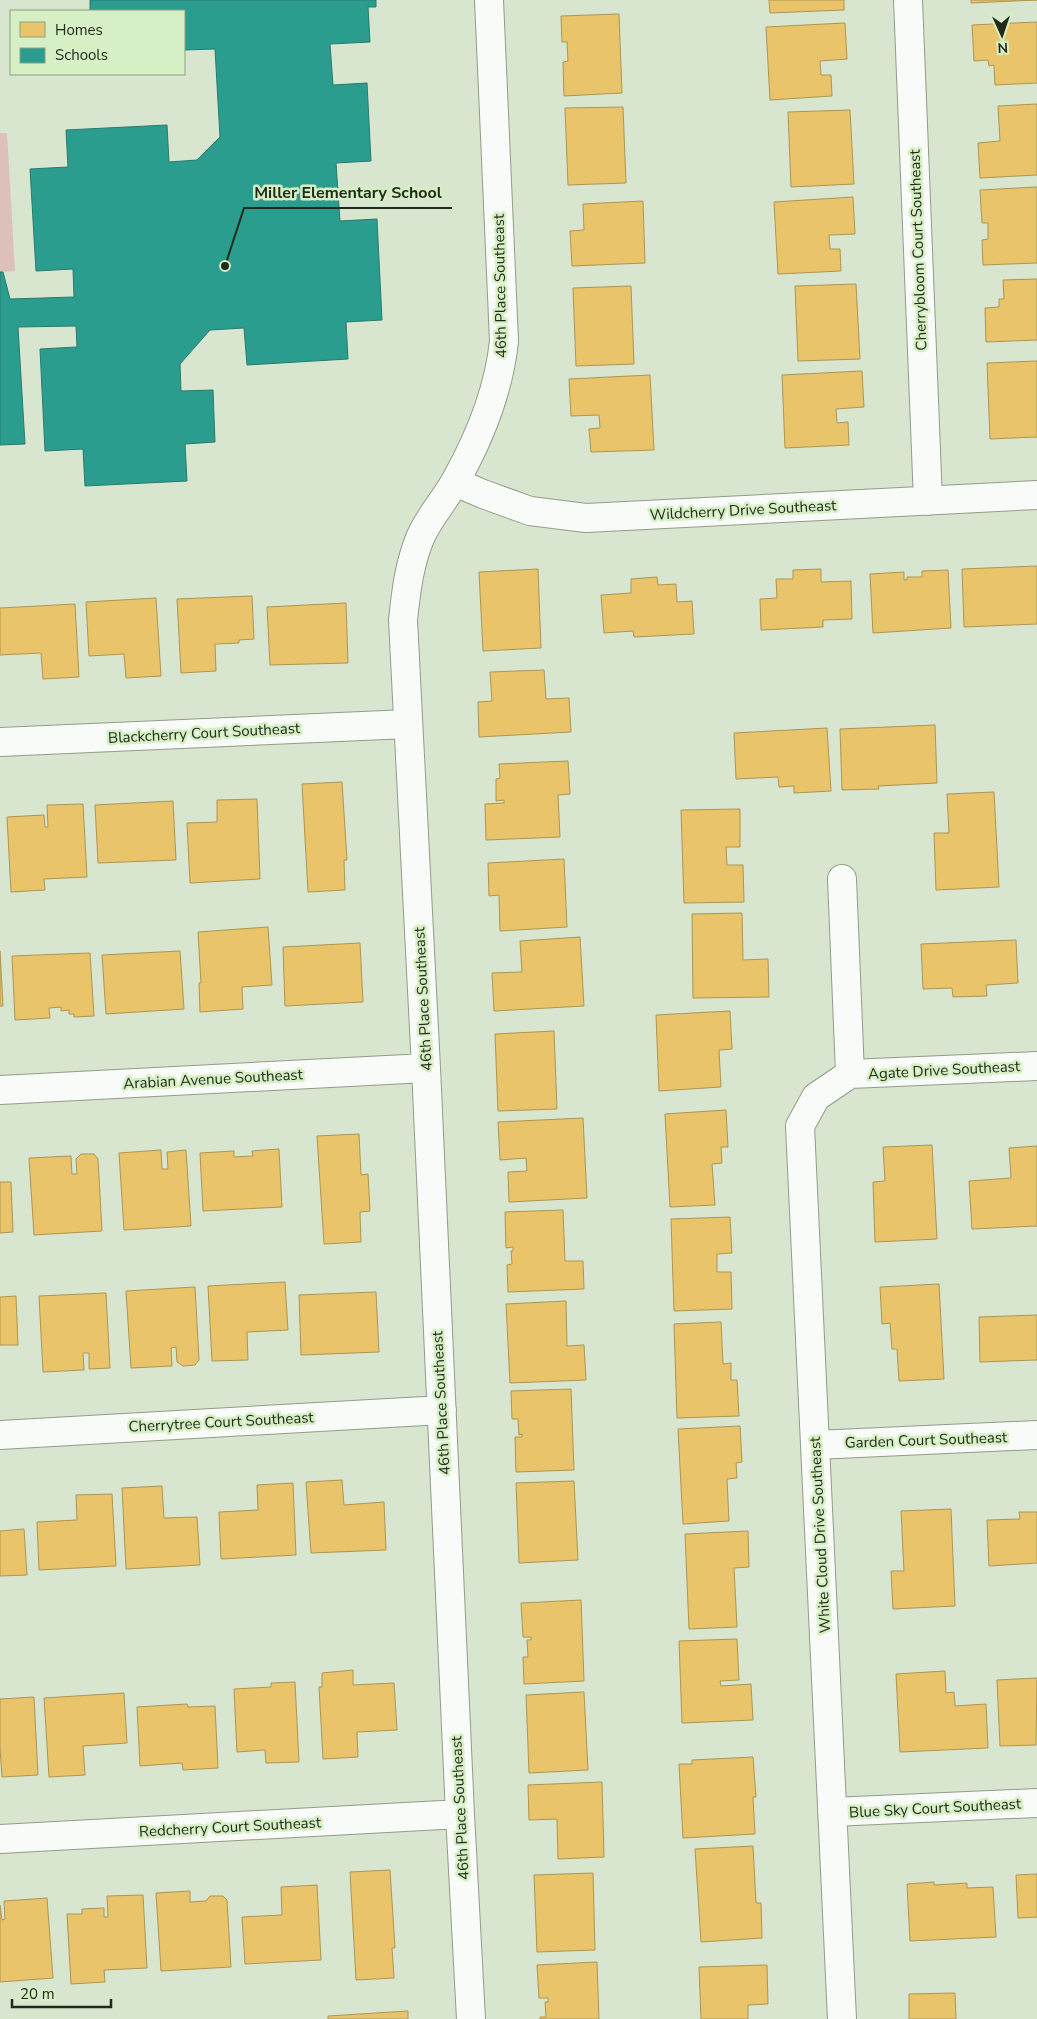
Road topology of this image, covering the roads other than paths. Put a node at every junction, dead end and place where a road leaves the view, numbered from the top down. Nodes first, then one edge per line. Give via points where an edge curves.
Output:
1 (489, 0) edge
2 (908, 0) edge
3 (456, 482) junction
4 (1037, 495) edge
5 (928, 501) junction
6 (408, 724) junction
7 (0, 742) edge
8 (842, 879) dead end
9 (1037, 1066) edge
10 (426, 1068) junction
11 (850, 1074) junction
12 (0, 1090) edge
13 (442, 1410) junction
14 (0, 1435) edge
15 (1037, 1435) edge
16 (815, 1445) junction
17 (1037, 1803) edge
18 (832, 1812) junction
19 (460, 1814) junction
20 (0, 1839) edge
21 (471, 2019) edge
22 (842, 2019) edge

1 - 3 street, 46th Place Southeast via 504,341 495,392
2 - 5 street, Cherrybloom Court Southeast
3 - 5 street, Wildcherry Drive Southeast via 530,511 586,518
3 - 6 street, 46th Place Southeast via 420,538 406,586 403,620
4 - 5 street, Wildcherry Drive Southeast
6 - 7 street, Blackcherry Court Southeast
6 - 10 street, 46th Place Southeast
8 - 11 street
9 - 11 street, Agate Drive Southeast
10 - 12 street, Arabian Avenue Southeast
10 - 13 street, 46th Place Southeast
11 - 16 street, White Cloud Drive Southeast via 816,1097 800,1126
13 - 14 street, Cherrytree Court Southeast
13 - 19 street, 46th Place Southeast
15 - 16 street, Garden Court Southeast
16 - 18 street, White Cloud Drive Southeast
17 - 18 street, Blue Sky Court Southeast
18 - 22 street, White Cloud Drive Southeast
19 - 20 street, Redcherry Court Southeast
19 - 21 street, 46th Place Southeast

